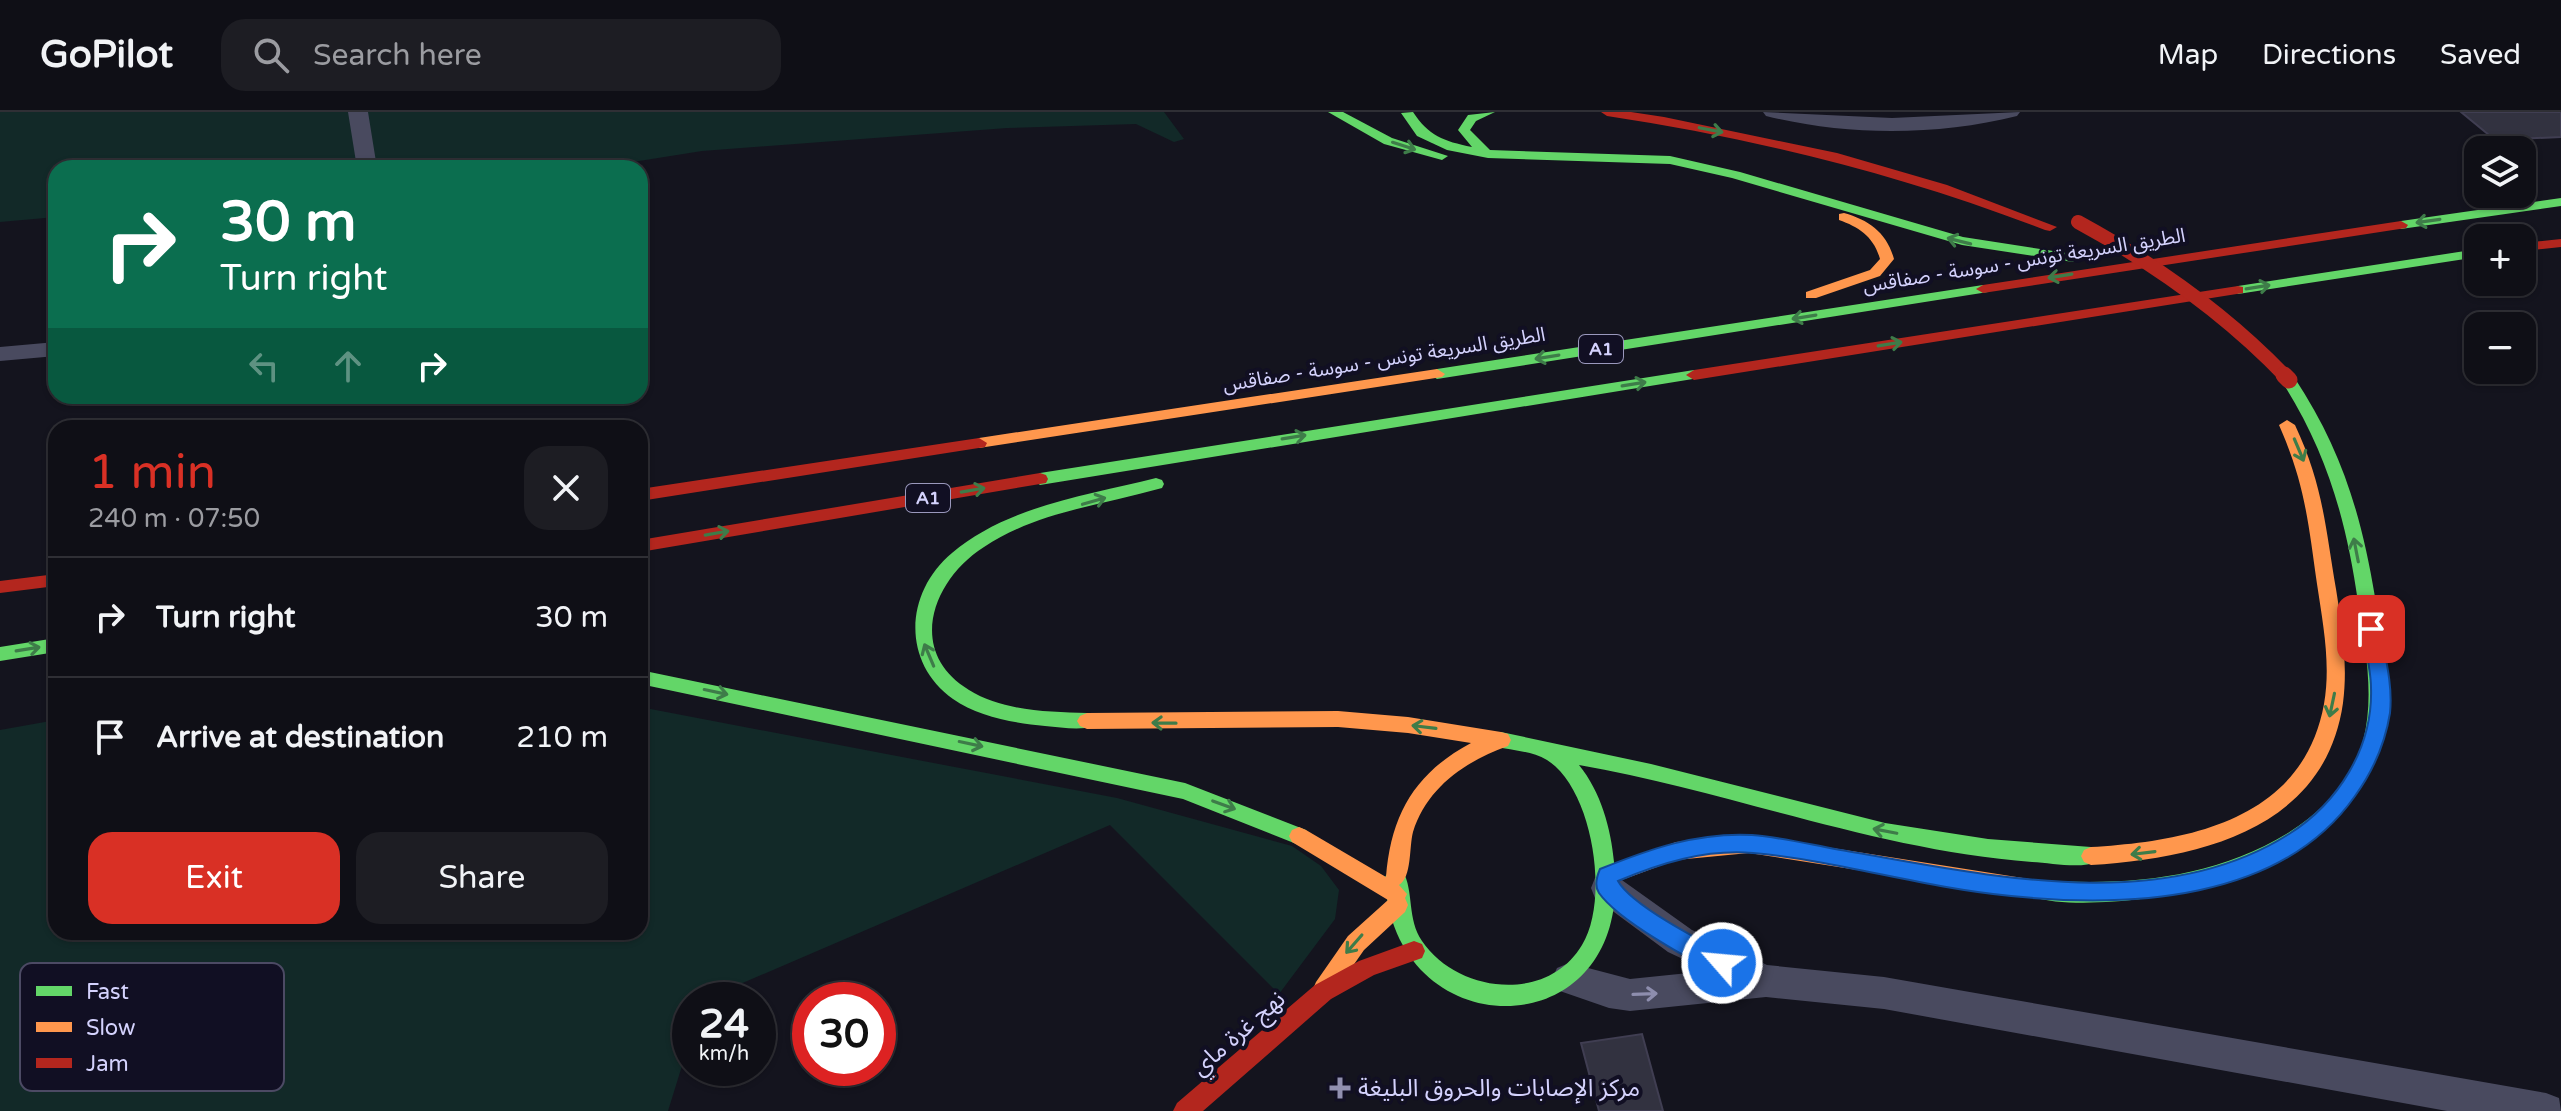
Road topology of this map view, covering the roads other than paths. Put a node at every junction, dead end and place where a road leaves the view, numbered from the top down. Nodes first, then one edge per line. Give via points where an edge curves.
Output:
1 (358, 112) edge
2 (1334, 112) edge
3 (1366, 112) edge
4 (1408, 112) edge
5 (1489, 112) edge
6 (1607, 112) edge
7 (1707, 112) edge
8 (1773, 112) edge
9 (2010, 112) edge
10 (1488, 154) junction
11 (366, 160) edge
12 (2561, 202) edge
13 (2561, 243) edge
14 (2536, 246) edge
15 (2464, 255) edge
16 (2175, 258) junction
17 (1750, 326) junction
18 (48, 350) edge
19 (2232, 351) dead end
20 (0, 354) edge
21 (2276, 405) dead end
22 (1217, 449) junction
23 (648, 494) edge
24 (648, 545) edge
25 (48, 581) edge
26 (0, 587) edge
27 (48, 646) edge
28 (0, 654) edge
29 (648, 679) edge
30 (1501, 740) junction
31 (1550, 752) junction
32 (1608, 882) junction
33 (1396, 900) junction
34 (1414, 951) junction
35 (1569, 979) junction
36 (1766, 981) junction
37 (1323, 992) junction
38 (1185, 1111) edge
39 (2546, 1111) edge

1 - 11 street
2 -> 17 main road via 1408,149 1473,162 1640,167 1709,178 1851,219 1883,242 1887,259 1875,273 1784,305
3 - 4 main road
4 - 10 main road via 1415,127 1432,140
5 - 10 main road via 1472,118 1464,130
6 -> 19 main road via 1841,157 1938,185 2050,227 2159,288
32 -> 7 main road, bridge via 1661,853 1751,844 2010,887 2120,892 2165,887 2234,870 2311,831 2334,811 2366,765 2375,740 2381,687 2341,476 2318,424 2289,380 2251,339 2160,267 2020,197 1933,169
8 - 9 street via 1901,125 1955,123
16 -> 10 main road via 2079,258 1992,248 1662,159
12 -> 16 main road, الطريق السريعة تونس - سوسة - صفاقس / A1
13 - 14 main road
22 -> 15 main road, A1
16 -> 17 main road, الطريق السريعة تونس - سوسة - صفاقس / A1
17 -> 23 main road, الطريق السريعة تونس - سوسة - صفاقس / A1
18 - 20 street
21 -> 31 main road via 2310,481 2337,677 2327,729 2314,758 2273,809 2249,823 2162,851 2045,855 1870,828 1631,766
24 -> 22 main road, A1
30 -> 22 main road via 1356,720 1169,724 1035,718 974,702 939,675 928,657 922,619 926,600 966,551 994,532 1028,519 1174,478
25 - 26 main road
28 -> 27 main road
29 -> 33 main road via 1185,791 1304,838
30 - 31 main road
30 - 33 main road via 1469,748 1423,790 1402,832
31 - 32 main road via 1583,787 1600,830
32 - 35 main road via 1597,946
32 - 36 street via 1680,941
33 - 34 main road via 1402,931
33 -> 37 main road, نهج غرة ماي via 1350,948
34 - 35 main road via 1452,982 1487,994 1525,996
34 - 37 main road, نهج غرة ماي
35 -> 36 street via 1630,995
36 - 39 street via 1884,993
37 - 38 main road, نهج غرة ماي

